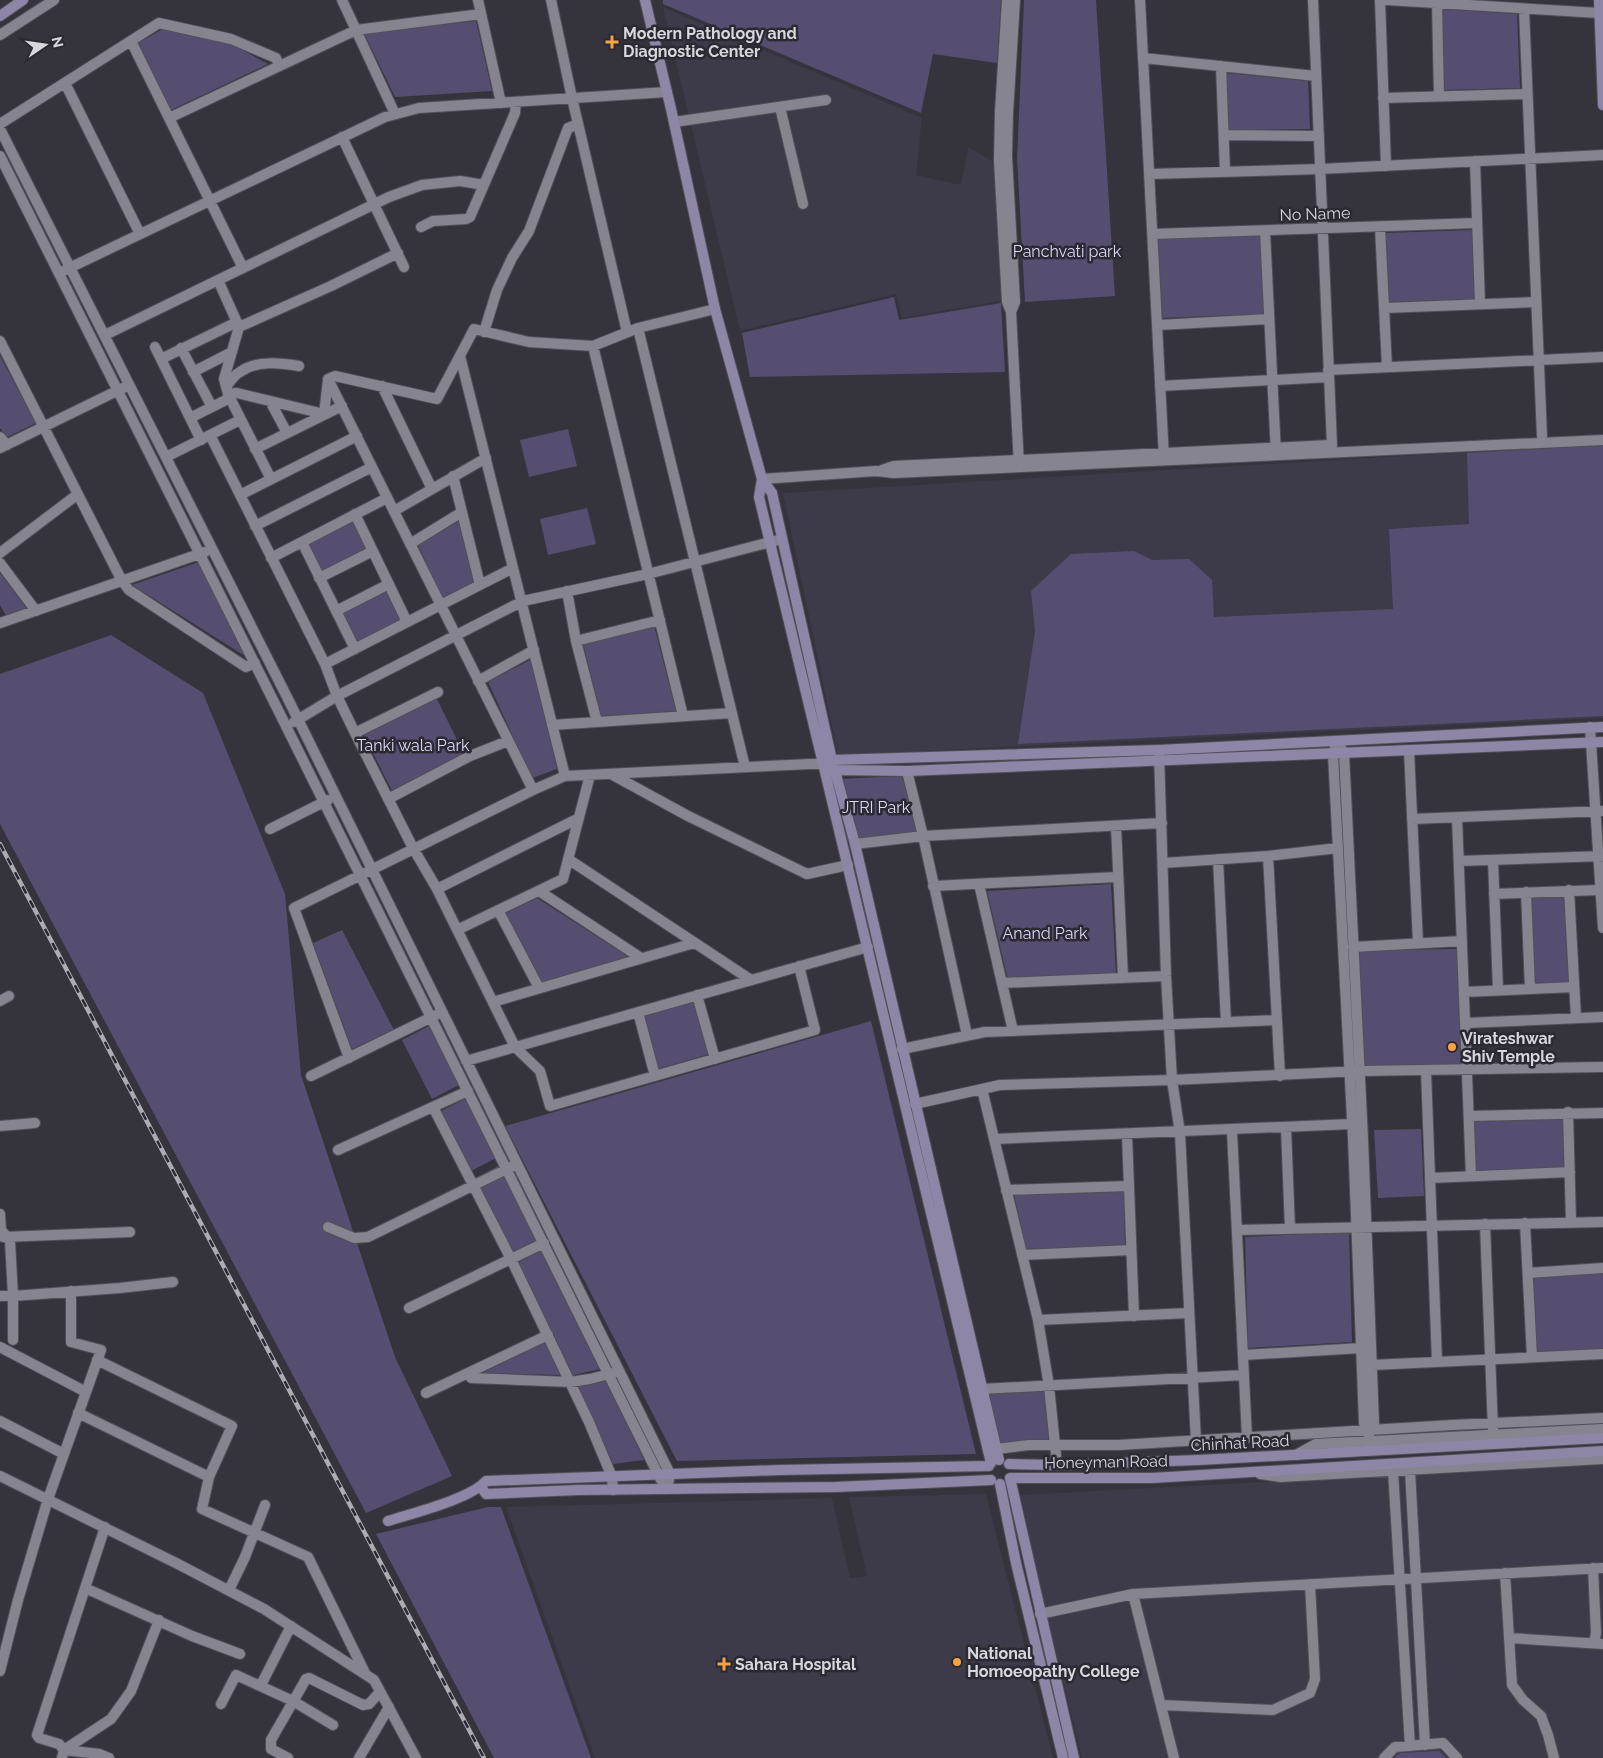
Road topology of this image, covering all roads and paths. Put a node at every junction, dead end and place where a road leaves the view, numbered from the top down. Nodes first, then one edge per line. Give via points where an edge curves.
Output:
1 (23, 0) edge
2 (54, 0) edge
3 (342, 0) edge
4 (478, 0) edge
5 (551, 0) edge
6 (645, 0) edge
7 (1007, 0) edge
8 (1015, 0) edge
9 (1140, 0) edge
10 (1313, 0) edge
11 (1380, 0) edge
12 (1387, 0) edge
13 (1599, 0) edge
14 (1437, 3) junction
15 (1524, 9) junction
16 (481, 14) junction
17 (1599, 14) junction
18 (0, 16) edge
19 (356, 30) junction
20 (0, 36) edge
21 (131, 41) junction
22 (1144, 58) junction
23 (279, 66) junction
24 (1221, 66) junction
25 (1316, 76) junction
26 (65, 83) junction
27 (667, 92) junction
28 (1527, 94) junction
29 (1439, 96) junction
30 (572, 98) junction
31 (1383, 98) junction
32 (826, 100) dead end
33 (501, 102) junction
34 (516, 102) junction
35 (1603, 105) edge
36 (780, 107) junction
37 (396, 114) junction
38 (169, 118) junction
39 (674, 122) junction
40 (0, 124) edge
41 (578, 124) junction
42 (0, 129) edge
43 (1224, 135) junction
44 (1318, 136) junction
45 (342, 137) junction
46 (1603, 155) edge
47 (0, 156) edge
48 (1529, 159) junction
49 (1475, 161) junction
50 (1386, 166) junction
51 (1320, 169) junction
52 (1226, 172) junction
53 (1150, 174) junction
54 (484, 185) junction
55 (209, 201) junction
56 (374, 204) junction
57 (803, 204) dead end
58 (1477, 224) junction
59 (422, 227) dead end
60 (1380, 227) junction
61 (1322, 229) junction
62 (1265, 231) junction
63 (140, 234) junction
64 (1153, 234) junction
65 (398, 253) junction
66 (70, 267) junction
67 (404, 267) dead end
68 (243, 268) junction
69 (59, 273) junction
70 (218, 280) junction
71 (1536, 302) junction
72 (1480, 304) junction
73 (1384, 308) junction
74 (715, 309) junction
75 (1011, 312) junction
76 (1269, 319) junction
77 (238, 324) junction
78 (1158, 324) junction
79 (638, 328) junction
80 (484, 332) junction
81 (627, 332) junction
82 (105, 335) junction
83 (0, 341) edge
84 (592, 346) junction
85 (155, 347) dead end
86 (181, 348) junction
87 (232, 352) junction
88 (460, 356) junction
89 (1603, 357) edge
90 (160, 359) junction
91 (1539, 360) junction
92 (299, 366) dead end
93 (1387, 368) junction
94 (193, 372) junction
95 (1328, 374) junction
96 (328, 379) junction
97 (1272, 380) junction
98 (130, 385) junction
99 (382, 386) junction
100 (1160, 386) junction
101 (118, 390) junction
102 (228, 393) junction
103 (270, 401) junction
104 (342, 406) junction
105 (212, 407) junction
106 (324, 414) junction
107 (190, 418) junction
108 (240, 420) junction
109 (43, 426) junction
110 (287, 433) junction
111 (1603, 433) edge
112 (210, 435) junction
113 (357, 436) junction
114 (1542, 436) junction
115 (200, 440) junction
116 (1603, 440) edge
117 (2, 443) edge
118 (1332, 445) junction
119 (255, 449) junction
120 (1276, 451) junction
121 (166, 457) junction
122 (1164, 457) junction
123 (486, 458) junction
124 (1019, 464) junction
125 (372, 467) junction
126 (454, 476) junction
127 (762, 479) junction
128 (271, 480) junction
129 (432, 489) junction
130 (78, 494) junction
131 (240, 495) junction
132 (387, 498) junction
133 (394, 511) junction
134 (462, 512) junction
135 (355, 514) junction
136 (256, 526) junction
137 (782, 539) junction
138 (302, 542) junction
139 (771, 542) junction
140 (410, 544) junction
141 (213, 549) junction
142 (373, 551) junction
143 (0, 553) edge
144 (200, 554) junction
145 (271, 558) junction
146 (0, 563) edge
147 (695, 563) junction
148 (513, 568) junction
149 (648, 574) junction
150 (319, 578) junction
151 (122, 581) junction
152 (389, 584) junction
153 (480, 584) junction
154 (567, 591) junction
155 (523, 601) junction
156 (440, 604) junction
157 (36, 611) junction
158 (336, 611) junction
159 (1, 620) edge
160 (660, 620) junction
161 (407, 622) junction
162 (456, 635) junction
163 (576, 641) junction
164 (355, 649) junction
165 (534, 650) junction
166 (255, 663) junction
167 (325, 664) junction
168 (478, 681) junction
169 (438, 692) dead end
170 (337, 696) junction
171 (732, 713) junction
172 (683, 716) junction
173 (299, 720) junction
174 (597, 722) junction
175 (552, 725) junction
176 (286, 726) junction
177 (1603, 727) edge
178 (1590, 728) junction
179 (355, 734) junction
180 (508, 741) junction
181 (1336, 741) junction
182 (1590, 742) junction
183 (1603, 742) edge
184 (1159, 750) junction
185 (1409, 750) junction
186 (1344, 753) junction
187 (1333, 754) junction
188 (1160, 761) junction
189 (828, 762) junction
190 (745, 767) junction
191 (835, 770) junction
192 (907, 771) junction
193 (610, 774) junction
194 (590, 775) junction
195 (565, 776) junction
196 (533, 790) junction
197 (336, 797) junction
198 (388, 799) junction
199 (324, 802) junction
200 (1599, 811) edge
201 (579, 818) junction
202 (1457, 818) junction
203 (1412, 819) junction
204 (1162, 823) junction
205 (1116, 826) junction
206 (270, 830) dead end
207 (923, 836) junction
208 (855, 844) junction
209 (413, 848) junction
210 (1338, 848) junction
211 (1268, 856) junction
212 (1600, 856) edge
213 (568, 859) junction
214 (1218, 859) junction
215 (1493, 860) junction
216 (1459, 861) junction
217 (1163, 863) junction
218 (848, 865) junction
219 (372, 869) junction
220 (360, 875) junction
221 (1118, 877) junction
222 (979, 884) junction
223 (933, 886) junction
224 (437, 889) junction
225 (1569, 890) junction
226 (1599, 890) junction
227 (538, 891) junction
228 (1526, 892) junction
229 (1494, 894) junction
230 (498, 910) junction
231 (1603, 928) edge
232 (457, 930) junction
233 (1462, 941) junction
234 (694, 943) junction
235 (1418, 943) junction
236 (868, 946) junction
237 (1353, 947) junction
238 (641, 958) junction
239 (799, 966) junction
240 (1166, 976) junction
241 (1123, 977) junction
242 (751, 980) junction
243 (1003, 983) junction
244 (1574, 987) junction
245 (539, 988) junction
246 (1530, 989) junction
247 (1498, 990) junction
248 (1464, 992) junction
249 (697, 995) junction
250 (493, 1002) junction
251 (1356, 1007) junction
252 (442, 1012) junction
253 (638, 1012) junction
254 (432, 1017) junction
255 (1603, 1017) edge
256 (1576, 1018) junction
257 (1276, 1020) junction
258 (1226, 1022) junction
259 (1466, 1023) junction
260 (1170, 1025) junction
261 (1346, 1025) junction
262 (1013, 1031) junction
263 (967, 1035) junction
264 (515, 1047) junction
265 (902, 1048) junction
266 (349, 1058) junction
267 (714, 1059) junction
268 (466, 1061) junction
269 (1603, 1067) edge
270 (1468, 1070) junction
271 (1360, 1071) junction
272 (1426, 1071) junction
273 (1348, 1073) junction
274 (311, 1076) dead end
275 (655, 1076) junction
276 (1280, 1076) junction
277 (1172, 1080) junction
278 (982, 1089) junction
279 (468, 1091) junction
280 (915, 1104) junction
281 (433, 1107) junction
282 (1568, 1112) junction
283 (1603, 1113) edge
284 (1469, 1116) junction
285 (35, 1123) dead end
286 (1352, 1124) junction
287 (0, 1126) edge
288 (1286, 1128) junction
289 (1232, 1131) junction
290 (1180, 1133) junction
291 (1127, 1135) junction
292 (994, 1140) junction
293 (338, 1150) dead end
294 (512, 1167) junction
295 (1570, 1172) junction
296 (1471, 1176) junction
297 (1430, 1178) junction
298 (473, 1186) junction
299 (1129, 1186) junction
300 (1006, 1190) junction
301 (0, 1214) edge
302 (1571, 1222) junction
303 (1603, 1222) edge
304 (1525, 1223) junction
305 (1485, 1224) junction
306 (1432, 1225) junction
307 (328, 1227) dead end
308 (1361, 1227) junction
309 (1290, 1229) junction
310 (1237, 1230) junction
311 (130, 1232) dead end
312 (3, 1237) edge
313 (544, 1243) junction
314 (1131, 1250) junction
315 (1022, 1255) junction
316 (511, 1259) junction
317 (1603, 1268) edge
318 (1528, 1272) junction
319 (173, 1282) dead end
320 (71, 1291) junction
321 (0, 1296) edge
322 (13, 1296) junction
323 (409, 1308) dead end
324 (1190, 1313) junction
325 (1134, 1316) junction
326 (1038, 1320) junction
327 (548, 1335) junction
328 (13, 1340) dead end
329 (0, 1347) edge
330 (1361, 1348) junction
331 (1603, 1354) edge
332 (1243, 1355) junction
333 (1532, 1357) junction
334 (1490, 1359) junction
335 (97, 1360) junction
336 (1437, 1362) junction
337 (1372, 1365) junction
338 (468, 1373) junction
339 (614, 1373) junction
340 (1244, 1375) junction
341 (1193, 1378) junction
342 (570, 1382) junction
343 (1049, 1386) junction
344 (982, 1389) junction
345 (86, 1392) junction
346 (426, 1393) dead end
347 (78, 1413) junction
348 (1603, 1418) edge
349 (0, 1421) edge
350 (1492, 1424) junction
351 (1603, 1429) edge
352 (1369, 1430) junction
353 (1304, 1434) junction
354 (1494, 1435) junction
355 (1247, 1438) junction
356 (1603, 1438) edge
357 (1196, 1441) junction
358 (1369, 1442) junction
359 (1316, 1444) junction
360 (1054, 1445) junction
361 (992, 1449) junction
362 (1603, 1450) edge
363 (64, 1454) junction
364 (1295, 1455) junction
365 (1603, 1459) edge
366 (997, 1463) junction
367 (1057, 1465) junction
368 (1410, 1470) junction
369 (1392, 1471) junction
370 (1247, 1472) junction
371 (670, 1474) junction
372 (658, 1475) junction
373 (0, 1476) edge
374 (209, 1477) junction
375 (612, 1477) junction
376 (1010, 1478) junction
377 (995, 1482) junction
378 (480, 1488) junction
379 (667, 1489) junction
380 (613, 1490) junction
381 (48, 1500) junction
382 (265, 1505) dead end
383 (388, 1521) dead end
384 (105, 1528) junction
385 (253, 1533) junction
386 (1598, 1568) edge
387 (1505, 1573) junction
388 (1416, 1578) junction
389 (1400, 1579) junction
390 (1310, 1584) junction
391 (85, 1588) junction
392 (229, 1590) junction
393 (1133, 1594) junction
394 (1040, 1614) junction
395 (159, 1620) junction
396 (291, 1626) junction
397 (1509, 1638) junction
398 (1599, 1643) edge
399 (240, 1654) dead end
400 (0, 1671) edge
401 (365, 1674) junction
402 (261, 1685) junction
403 (380, 1692) junction
404 (293, 1701) junction
405 (221, 1704) dead end
406 (1161, 1706) junction
407 (389, 1707) junction
408 (333, 1725) dead end
409 (1425, 1745) junction
410 (1410, 1746) junction
411 (63, 1754) edge
412 (413, 1756) edge
413 (103, 1757) edge
414 (288, 1758) edge
415 (359, 1758) edge
416 (1063, 1758) edge
417 (1074, 1758) edge
418 (1174, 1758) edge
419 (1384, 1758) edge
420 (1458, 1758) edge
421 (1554, 1758) edge

1 - 18 street
2 - 20 street
3 - 19 street
4 - 16 street
5 - 30 street
6 - 27 street
7 - 75 street via 999,161 1007,302
8 - 75 street via 1008,139 1015,302
9 - 22 street
10 - 25 street
11 - 31 street
12 - 14 street
13 - 17 street
14 - 15 street
14 - 29 street
15 - 17 street
15 - 28 street
16 - 19 street
16 - 33 street
17 - 35 street
19 - 23 street
19 - 37 street
21 - 23 street via 160,23 231,39 276,58
21 - 26 street
21 - 38 street
22 - 24 street
22 - 53 street
23 - 38 street
24 - 25 street
24 - 43 street
25 - 44 street
26 - 40 street
26 - 63 street
27 - 30 street
27 - 39 street
28 - 29 street
28 - 48 street
29 - 31 street
30 - 34 street
30 - 41 street
31 - 50 street
32 - 36 street
33 - 34 street
33 - 37 street via 419,108
34 - 54 street
36 - 39 street
36 - 57 street
37 - 45 street
38 - 55 street
39 - 74 street
41 - 80 street via 568,128 529,231 497,290
41 - 81 street
42 - 66 street
43 - 44 street
43 - 52 street
44 - 51 street
45 - 55 street
45 - 56 street
46 - 48 street
47 - 69 street
48 - 49 street
48 - 71 street
49 - 50 street
49 - 58 street
50 - 51 street
51 - 52 street
51 - 61 street
52 - 53 street
53 - 64 street
54 - 56 street via 460,181 422,185
54 - 59 street via 467,219 433,221
55 - 63 street
55 - 68 street
56 - 65 street
56 - 68 street
58 - 60 street, No Name
58 - 72 street
60 - 61 street, No Name
60 - 73 street
61 - 62 street, No Name
61 - 95 street
62 - 64 street, No Name
62 - 76 street
63 - 66 street
64 - 78 street
65 - 67 street
65 - 77 street via 331,286
66 - 69 street
66 - 82 street
68 - 70 street
69 - 101 street
70 - 77 street
70 - 82 street
71 - 72 street
71 - 91 street
72 - 73 street
73 - 93 street
74 - 79 street
74 - 127 street
75 - 124 street
76 - 78 street
76 - 97 street
77 - 86 street
77 - 87 street
78 - 100 street
79 - 81 street
79 - 147 street
80 - 84 street via 529,342
80 - 88 street via 474,329
81 - 84 street
82 - 98 street
83 - 109 street
84 - 149 street
85 - 90 street
86 - 90 street
86 - 94 street
87 - 94 street
87 - 102 street via 224,379
88 - 99 street via 437,399
88 - 123 street
89 - 91 street
90 - 107 street
91 - 93 street
91 - 114 street
92 - 102 street via 254,365 239,372
93 - 95 street
94 - 105 street
95 - 97 street
95 - 118 street
96 - 99 street via 335,376
96 - 104 street
96 - 106 street
97 - 100 street
97 - 120 street
98 - 101 street
98 - 121 street
99 - 129 street
100 - 122 street
101 - 109 street
101 - 144 street
102 - 103 street
102 - 105 street
102 - 108 street
103 - 106 street
103 - 110 street
104 - 106 street
104 - 113 street
105 - 107 street
106 - 110 street
107 - 115 street
108 - 112 street
108 - 119 street
109 - 117 street
109 - 130 street
110 - 119 street
111 - 114 street
112 - 115 street
112 - 131 street
113 - 125 street
113 - 128 street
114 - 118 street
115 - 121 street
116 - 120 street
118 - 120 street
119 - 128 street
120 - 122 street
121 - 141 street
122 - 124 street
123 - 126 street
123 - 148 street
124 - 127 street
125 - 132 street
125 - 136 street
126 - 129 street
126 - 134 street
127 - 137 street via 772,493
127 - 139 street via 759,496
128 - 131 street
129 - 133 street
130 - 143 street
130 - 151 street
131 - 136 street
132 - 133 street
132 - 135 street
133 - 140 street
134 - 140 street
134 - 153 street
135 - 138 street
135 - 142 street
136 - 145 street
137 - 139 street
137 - 189 street
138 - 145 street
138 - 150 street
139 - 147 street
139 - 189 street
140 - 156 street
141 - 144 street
141 - 173 street
142 - 150 street
142 - 152 street
144 - 151 street
144 - 166 street
145 - 167 street
146 - 157 street
147 - 149 street
147 - 171 street
148 - 153 street
148 - 155 street
149 - 154 street
149 - 160 street
150 - 158 street
151 - 157 street
151 - 166 street via 129,590 246,667
152 - 158 street
152 - 161 street
153 - 156 street
154 - 155 street
154 - 163 street
155 - 162 street
155 - 165 street
156 - 161 street
156 - 162 street
157 - 159 street
158 - 164 street
160 - 163 street
160 - 172 street
161 - 164 street
162 - 168 street
162 - 170 street
163 - 174 street
164 - 167 street
165 - 168 street
165 - 175 street
166 - 176 street
167 - 170 street
168 - 180 street
169 - 179 street
170 - 173 street
170 - 179 street
171 - 172 street
171 - 190 street
172 - 174 street
173 - 176 street
173 - 197 street
174 - 175 street
175 - 195 street
176 - 199 street
177 - 178 street
178 - 181 street
178 - 182 street
179 - 198 street
180 - 196 street
180 - 198 street via 470,756
181 - 184 street
181 - 186 street
181 - 187 street
182 - 183 street
182 - 185 street
182 - 200 street
184 - 188 street
184 - 189 street
185 - 186 street
185 - 203 street
186 - 187 street
186 - 237 street
187 - 188 street
187 - 210 street
188 - 192 street
188 - 204 street
189 - 190 street
189 - 191 street
189 - 218 street
190 - 193 street
191 - 192 street
191 - 208 street
192 - 207 street
193 - 194 street
193 - 218 street via 807,874
194 - 195 street
194 - 201 street
195 - 196 street
196 - 209 street
197 - 199 street
197 - 219 street
198 - 209 street
199 - 206 street
199 - 220 street
200 - 202 street
200 - 212 street
201 - 213 street
201 - 224 street
202 - 203 street
202 - 216 street
203 - 235 street
204 - 205 street
204 - 217 street
205 - 207 street
205 - 221 street
207 - 208 street
207 - 223 street
208 - 265 street
209 - 219 street
209 - 224 street
210 - 211 street
210 - 261 street
211 - 214 street
211 - 257 street
212 - 215 street
212 - 226 street
213 - 227 street via 563,879
213 - 234 street
214 - 217 street
214 - 258 street
215 - 216 street
215 - 229 street
216 - 233 street
217 - 240 street
218 - 236 street
219 - 220 street
219 - 252 street
220 - 254 street
220 - 266 street via 294,908
221 - 222 street
221 - 241 street
222 - 223 street
222 - 243 street
223 - 263 street
224 - 232 street
225 - 226 street
225 - 228 street
225 - 244 street
226 - 231 street
227 - 230 street
227 - 238 street
228 - 229 street
228 - 246 street
229 - 247 street
230 - 232 street
230 - 245 street
232 - 250 street
233 - 235 street
233 - 248 street
234 - 238 street
234 - 242 street
235 - 237 street
236 - 239 street
236 - 361 street
237 - 251 street
238 - 245 street
239 - 242 street
239 - 267 street via 816,1030
240 - 241 street
240 - 260 street
241 - 243 street
242 - 249 street
243 - 262 street
244 - 246 street
244 - 256 street
245 - 250 street
246 - 247 street
247 - 248 street
248 - 259 street
249 - 253 street
249 - 267 street
250 - 264 street
251 - 261 street
251 - 271 street
252 - 254 street
252 - 268 street
253 - 264 street
253 - 275 street
254 - 266 street
254 - 279 street
255 - 256 street
256 - 259 street
257 - 258 street
257 - 276 street
258 - 260 street
259 - 270 street
260 - 262 street
260 - 277 street
261 - 273 street
262 - 263 street
263 - 265 street
264 - 268 street
264 - 275 street via 540,1071 550,1106
265 - 280 street
266 - 274 street
267 - 275 street
268 - 294 street
269 - 270 street
270 - 272 street
270 - 284 street
271 - 272 street
271 - 273 street
271 - 308 street
272 - 297 street
273 - 276 street
273 - 286 street
276 - 277 street
277 - 278 street via 1000,1085
277 - 290 street
278 - 280 street
278 - 292 street
279 - 281 street
279 - 294 street
280 - 344 street
281 - 293 street
281 - 298 street
282 - 283 street
282 - 284 street
282 - 295 street
284 - 296 street
285 - 287 street
286 - 288 street
286 - 308 street
288 - 289 street
288 - 309 street
289 - 290 street
289 - 310 street
290 - 291 street
290 - 324 street
291 - 292 street
291 - 299 street
292 - 300 street
294 - 298 street
294 - 313 street
294 - 339 street
295 - 296 street
295 - 302 street
296 - 297 street
297 - 306 street
298 - 307 street via 368,1237 354,1238
298 - 316 street
299 - 300 street
299 - 314 street
300 - 315 street
301 - 312 street
302 - 303 street
302 - 304 street
304 - 305 street
304 - 318 street
305 - 306 street
305 - 334 street
306 - 308 street
306 - 336 street
308 - 309 street
308 - 330 street
308 - 337 street
309 - 310 street
310 - 332 street
311 - 312 street
312 - 322 street via 10,1240
313 - 316 street
313 - 339 street
314 - 315 street
314 - 325 street
315 - 326 street
316 - 323 street
316 - 327 street
317 - 318 street
318 - 333 street
319 - 320 street
320 - 322 street
320 - 335 street via 71,1342 100,1350
321 - 322 street
322 - 328 street
324 - 325 street
324 - 341 street
325 - 326 street
326 - 343 street
327 - 338 street
327 - 342 street
329 - 345 street
330 - 332 street
330 - 352 street via 1364,1423
331 - 333 street
332 - 340 street
333 - 334 street
334 - 336 street
334 - 350 street
335 - 345 street
335 - 374 street via 232,1426
336 - 337 street
337 - 352 street via 1374,1423
338 - 342 street via 471,1378
338 - 346 street
339 - 342 street
339 - 371 street
339 - 372 street
340 - 341 street
340 - 355 street
341 - 343 street
341 - 357 street
342 - 375 street
343 - 344 street
343 - 360 street
344 - 361 street
345 - 347 street
347 - 363 street
347 - 374 street
348 - 350 street
349 - 363 street
350 - 352 street
350 - 354 street
351 - 354 street
352 - 353 street
352 - 358 street
353 - 355 street
353 - 359 street
354 - 358 street
355 - 357 street
356 - 364 street, Chinhat Road
357 - 360 street
358 - 359 street
359 - 364 street
360 - 361 street
360 - 367 street
361 - 366 street
362 - 370 street, Honeyman Road
363 - 381 street
364 - 367 street, Chinhat Road
365 - 368 street
366 - 367 street, Chinhat Road
366 - 371 street, Chinhat Road
366 - 376 street via 1012,1471
366 - 377 street via 988,1475
368 - 369 street
368 - 388 street
369 - 370 street via 1280,1477
369 - 389 street
370 - 376 street, Honeyman Road via 1152,1478
371 - 372 street, Chinhat Road
371 - 379 street
372 - 375 street, Chinhat Road
372 - 379 street
373 - 381 street
374 - 385 street via 202,1509
375 - 378 street, Chinhat Road via 486,1481
375 - 380 street
376 - 377 street via 1006,1482
376 - 394 street
377 - 379 street
377 - 416 street
378 - 380 street via 486,1494
378 - 383 street, Chinhat Road via 443,1504
379 - 380 street
381 - 384 street
381 - 400 street
382 - 385 street
384 - 391 street
384 - 392 street
385 - 392 street
385 - 401 street via 308,1558
386 - 387 street
386 - 398 street via 1596,1633
387 - 388 street
387 - 397 street
388 - 389 street
388 - 409 street
389 - 390 street
389 - 410 street
390 - 393 street
390 - 406 street via 1315,1679 1310,1693 1274,1710
391 - 395 street
391 - 411 street via 37,1735 59,1744
392 - 396 street
393 - 394 street
393 - 406 street
394 - 417 street
395 - 399 street
395 - 411 street via 131,1691 111,1719
396 - 401 street
396 - 402 street
397 - 398 street
397 - 421 street via 1512,1685 1522,1700 1540,1716
401 - 403 street via 374,1680
402 - 404 street
402 - 405 street via 236,1675
403 - 404 street via 369,1704 363,1705 309,1678
403 - 407 street
404 - 408 street
404 - 414 street via 271,1740 271,1749
406 - 418 street
407 - 412 street
407 - 415 street
409 - 410 street
409 - 420 street via 1442,1744
410 - 419 street via 1395,1747
411 - 413 street

